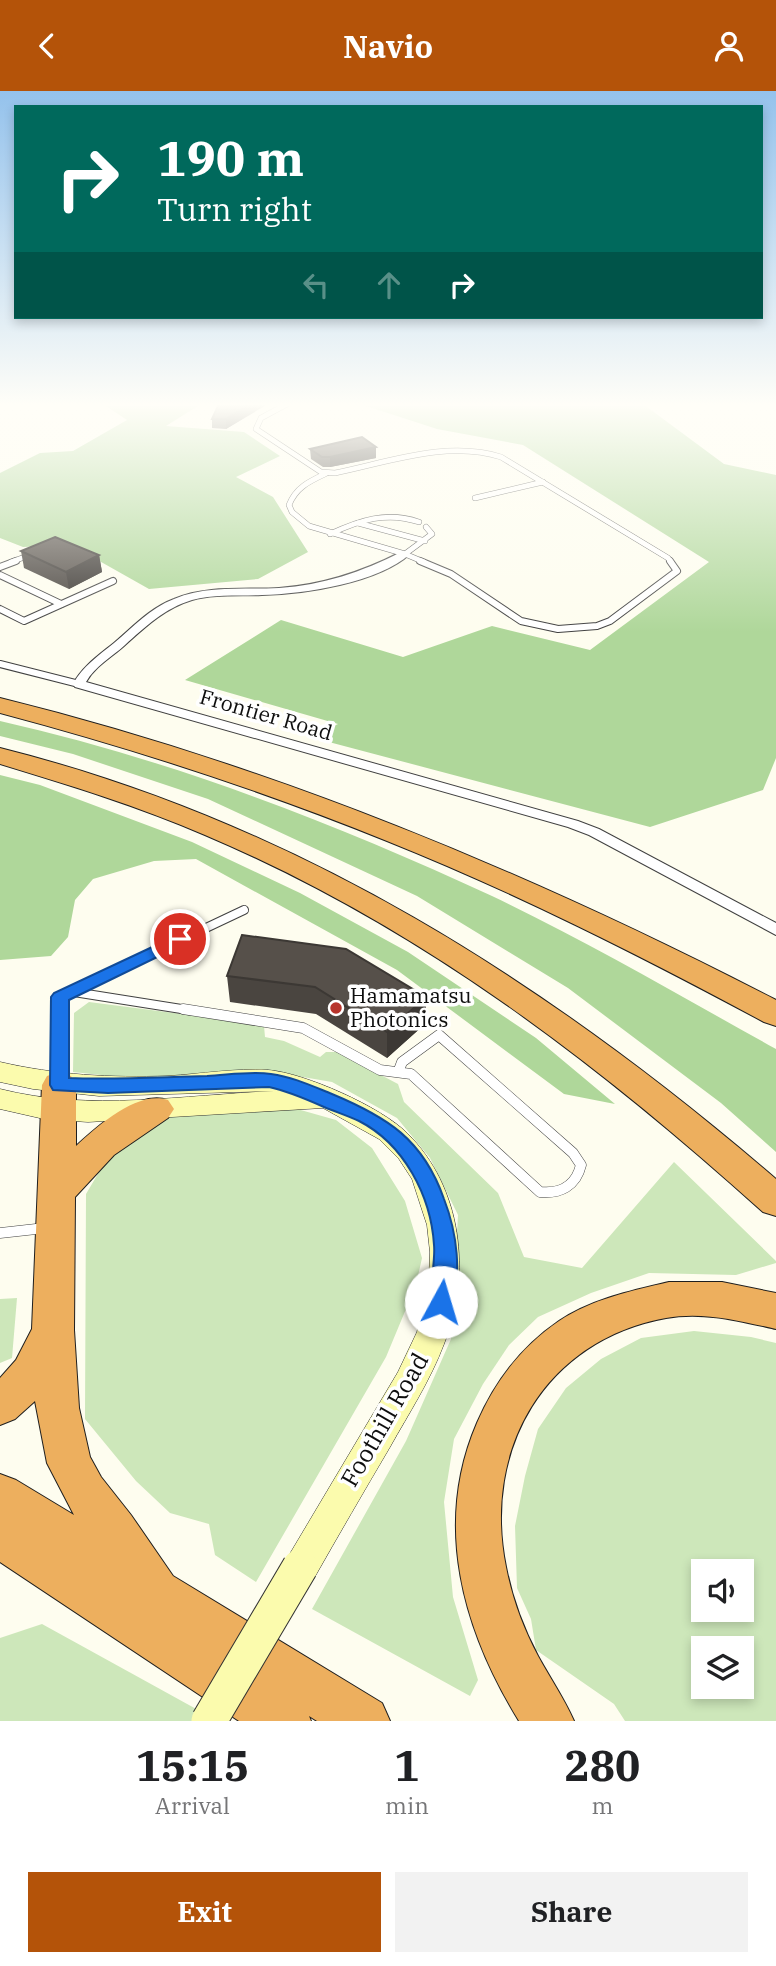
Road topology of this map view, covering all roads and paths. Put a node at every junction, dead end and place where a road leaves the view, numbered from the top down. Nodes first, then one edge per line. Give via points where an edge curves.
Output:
1 (313, 480) edge
2 (540, 480) edge
3 (543, 482) junction
4 (475, 498) dead end
5 (355, 522) junction
6 (419, 522) dead end
7 (426, 527) dead end
8 (330, 534) junction
9 (425, 541) junction
10 (37, 553) edge
11 (405, 554) junction
12 (0, 567) edge
13 (0, 575) edge
14 (113, 581) dead end
15 (61, 604) junction
16 (0, 609) edge
17 (0, 664) edge
18 (79, 684) junction
19 (0, 705) edge
20 (0, 756) edge
21 (244, 910) dead end
22 (776, 930) edge
23 (74, 992) junction
24 (776, 1014) edge
25 (399, 1070) junction
26 (0, 1072) edge
27 (59, 1098) junction
28 (0, 1099) edge
29 (325, 1100) junction
30 (156, 1109) junction
31 (776, 1201) edge
32 (56, 1210) junction
33 (0, 1233) edge
34 (776, 1311) edge
35 (53, 1331) junction
36 (0, 1405) edge
37 (0, 1496) edge
38 (0, 1535) edge
39 (157, 1594) junction
40 (209, 1721) edge
41 (285, 1721) edge
42 (365, 1721) edge
43 (548, 1721) edge

1 - 8 lane via 300,487 289,505 309,526
2 - 3 lane
3 - 4 lane
3 - 11 lane via 668,558 675,575 610,621 558,629 521,621 451,574
5 - 6 lane via 398,515
5 - 8 lane
5 - 9 lane
7 - 9 lane via 432,534
8 - 11 lane
9 - 11 lane
10 - 12 lane
11 - 18 street via 352,580 327,586 186,598 157,613
13 - 15 lane
14 - 15 lane
15 - 16 lane via 24,621
17 - 18 lane
18 - 22 street, Frontier Road via 573,824
19 - 24 highway via 232,773 404,837 591,919
20 - 31 highway via 180,814 299,866 403,921 571,1032 709,1139
21 - 23 lane
23 - 25 lane via 286,1023 319,1034 380,1070
23 - 27 lane via 60,997
25 - 25 lane via 411,1074 540,1192 550,1194 576,1180 581,1165 577,1157 439,1035 402,1062
26 - 27 street, Foothill Road
27 - 28 street, Foothill Road
27 - 29 street, Foothill Road via 108,1086 269,1080
27 - 30 street, Foothill Road via 107,1113
27 - 32 highway
29 - 30 street, Foothill Road
29 - 40 street, Foothill Road, bridge via 367,1117 391,1133 412,1157 428,1182 438,1211 445,1275 432,1333 415,1375
30 - 32 highway via 106,1138 78,1167
32 - 33 lane
32 - 35 highway
34 - 43 highway via 705,1297 607,1314 553,1348 506,1403 480,1479 479,1547 504,1643
35 - 36 highway via 33,1373
35 - 39 highway via 57,1408 69,1463
37 - 39 highway
38 - 41 highway
39 - 42 highway

